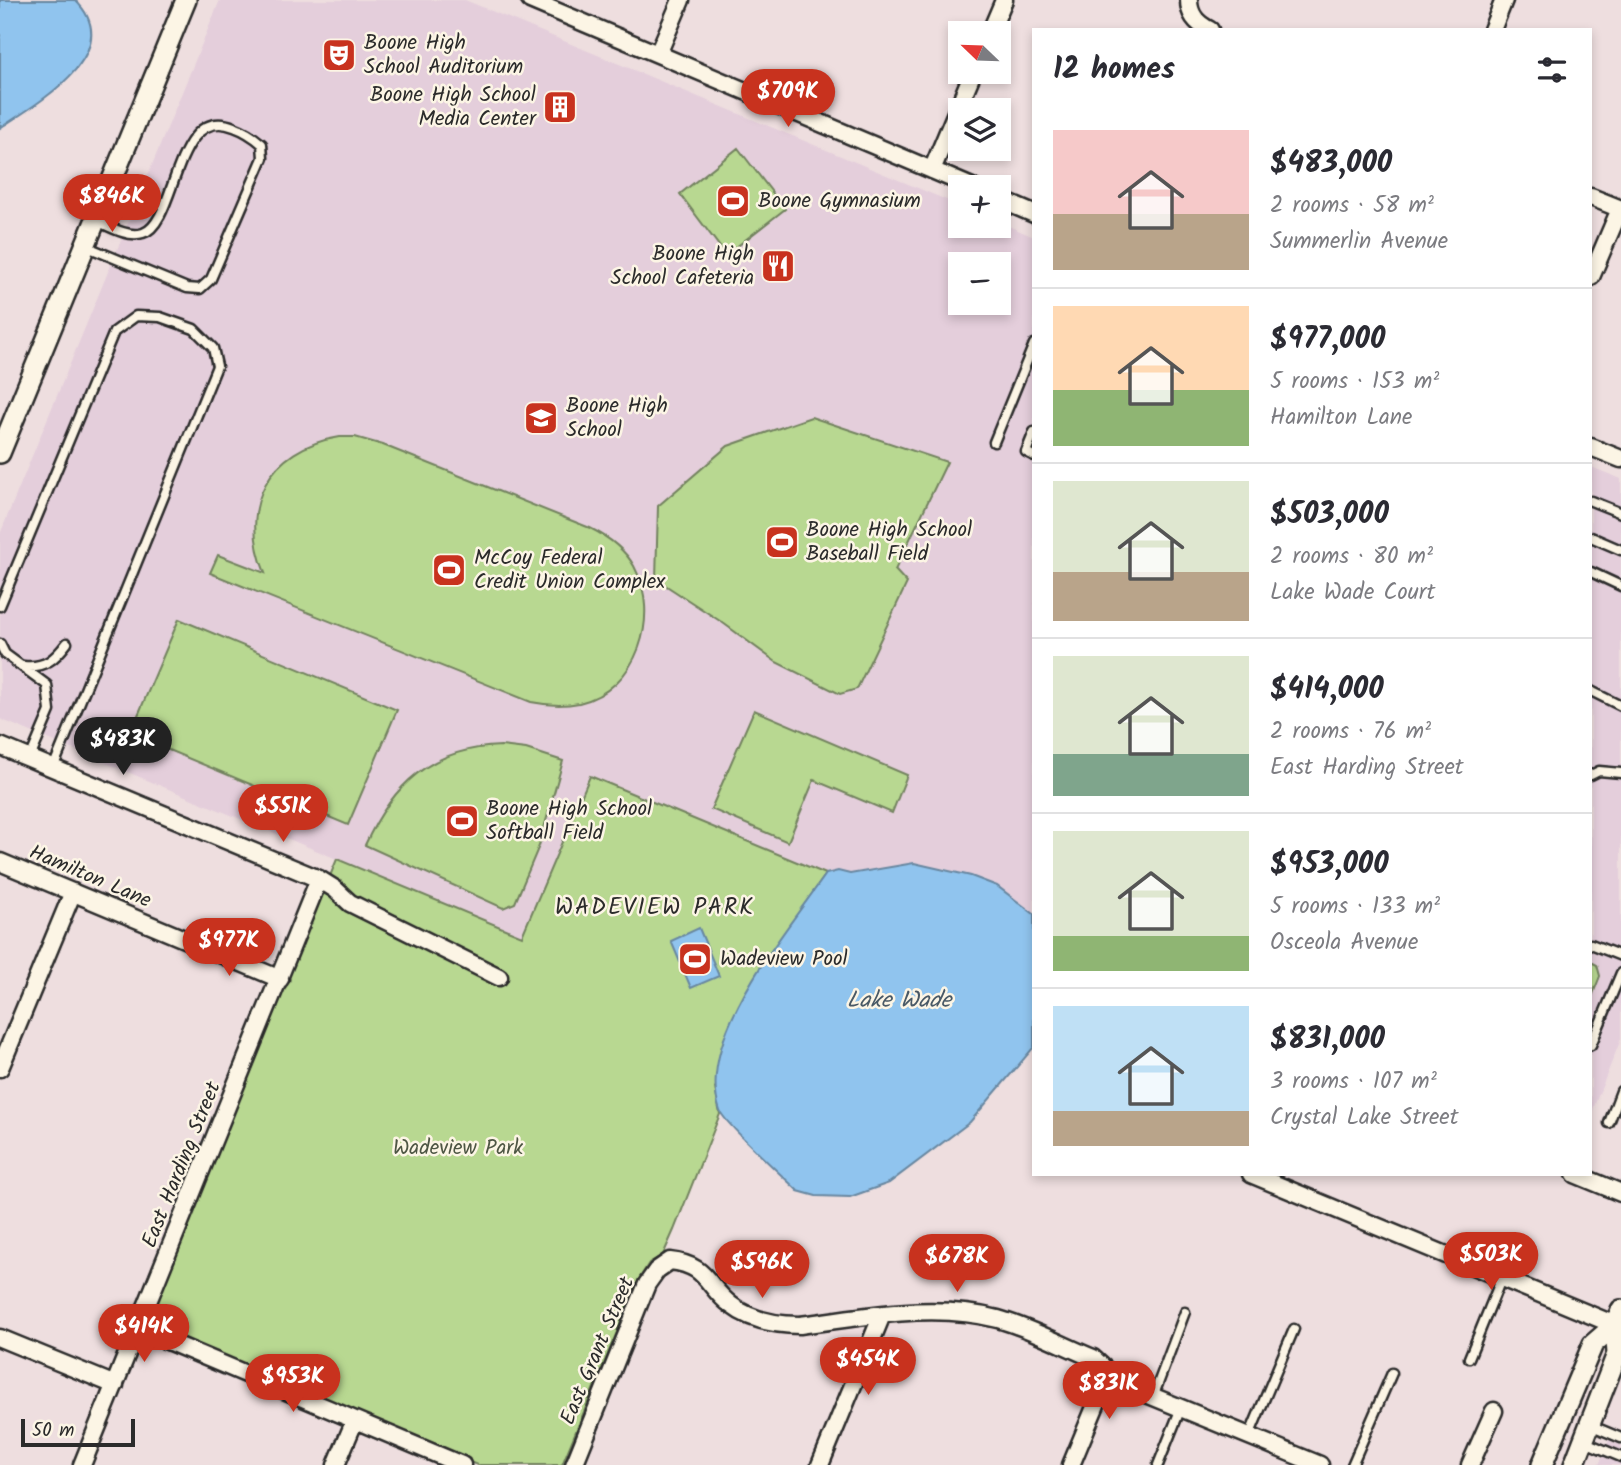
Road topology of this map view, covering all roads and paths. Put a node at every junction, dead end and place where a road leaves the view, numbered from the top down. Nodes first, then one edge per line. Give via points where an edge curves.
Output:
1 (186, 0) edge
2 (530, 0) edge
3 (681, 0) edge
4 (1004, 0) edge
5 (1504, 0) edge
6 (1189, 5) edge
7 (995, 21) edge
8 (1207, 28) edge
9 (1493, 28) edge
10 (658, 54) junction
11 (968, 84) edge
12 (932, 170) junction
13 (948, 177) edge
14 (1592, 197) edge
15 (1011, 204) edge
16 (1621, 209) edge
17 (1032, 213) edge
18 (96, 220) junction
19 (85, 246) junction
20 (1592, 275) edge
21 (1032, 349) edge
22 (1032, 437) edge
23 (994, 442) dead end
24 (1592, 447) edge
25 (0, 453) edge
26 (1032, 455) edge
27 (1621, 459) edge
28 (1592, 501) edge
29 (1621, 513) edge
30 (1592, 537) edge
31 (1621, 550) edge
32 (1592, 572) edge
33 (1621, 586) edge
34 (0, 606) edge
35 (67, 643) dead end
36 (0, 644) edge
37 (21, 666) junction
38 (1592, 692) edge
39 (1621, 706) edge
40 (0, 746) edge
41 (30, 758) junction
42 (54, 768) junction
43 (1592, 774) edge
44 (1621, 774) edge
45 (0, 862) edge
46 (319, 879) junction
47 (72, 892) junction
48 (1592, 944) edge
49 (1621, 956) edge
50 (1621, 973) edge
51 (499, 976) dead end
52 (280, 979) junction
53 (1592, 1043) edge
54 (0, 1068) edge
55 (1621, 1091) edge
56 (1609, 1123) dead end
57 (1256, 1176) edge
58 (1581, 1176) edge
59 (1621, 1193) edge
60 (1502, 1277) junction
61 (1185, 1312) dead end
62 (882, 1315) junction
63 (1618, 1317) edge
64 (139, 1329) junction
65 (1293, 1329) dead end
66 (0, 1338) edge
67 (1469, 1358) dead end
68 (1105, 1373) junction
69 (1392, 1373) dead end
70 (115, 1385) junction
71 (1153, 1396) junction
72 (1181, 1408) junction
73 (1494, 1411) dead end
74 (355, 1420) junction
75 (1587, 1433) junction
76 (1249, 1436) junction
77 (1621, 1438) edge
78 (1618, 1456) edge
79 (1316, 1464) edge
80 (82, 1465) edge
81 (336, 1465) edge
82 (462, 1465) edge
83 (574, 1465) edge
84 (820, 1465) edge
85 (1071, 1465) edge
86 (1158, 1465) edge
87 (1352, 1465) edge
88 (1470, 1465) edge
89 (1542, 1465) edge
90 (1574, 1465) edge
91 (1611, 1465) edge

1 - 18 street
2 - 10 street
3 - 10 street
4 - 7 street
5 - 9 street
6 - 8 street via 1195,20
10 - 12 street
11 - 12 street
12 - 13 street
14 - 16 street
15 - 17 street
16 - 20 street
18 - 19 street
18 - 19 lane via 122,232 142,234 154,227 186,150 209,125 221,122 253,135 262,144 263,158 211,279 200,289 187,288
19 - 25 street
21 - 23 lane
22 - 26 lane via 1026,452
24 - 27 street
28 - 29 lane
30 - 31 lane
32 - 33 lane
34 - 42 lane via 114,332 136,316 160,317 194,329 213,348 218,366
35 - 37 lane via 48,664
36 - 37 lane
37 - 41 lane via 47,685 50,711
38 - 39 lane
40 - 41 street
41 - 42 street
42 - 46 street
43 - 44 lane
45 - 47 street, Hamilton Lane
46 - 51 street via 350,903
46 - 52 street, East Harding Street
47 - 52 street, Hamilton Lane
47 - 54 street
48 - 49 lane
50 - 53 lane
52 - 64 street, East Harding Street
55 - 56 lane
57 - 60 street
58 - 59 street
60 - 63 street
60 - 67 lane
61 - 71 lane
62 - 68 street via 932,1310 999,1320 1093,1358
62 - 83 street, East Grant Street via 800,1325 762,1320 730,1304 696,1268 670,1261 647,1284
62 - 84 street
63 - 75 street via 1617,1354
63 - 89 street via 1593,1344
64 - 70 street, East Harding Street
64 - 74 street
65 - 76 lane
66 - 70 street
68 - 71 street
68 - 85 street
69 - 87 lane
70 - 80 street, East Harding Street
71 - 72 street
72 - 76 street
72 - 86 lane
73 - 88 street
74 - 81 street
74 - 82 street
75 - 77 lane
75 - 78 lane
75 - 90 street
76 - 79 street
78 - 91 lane

